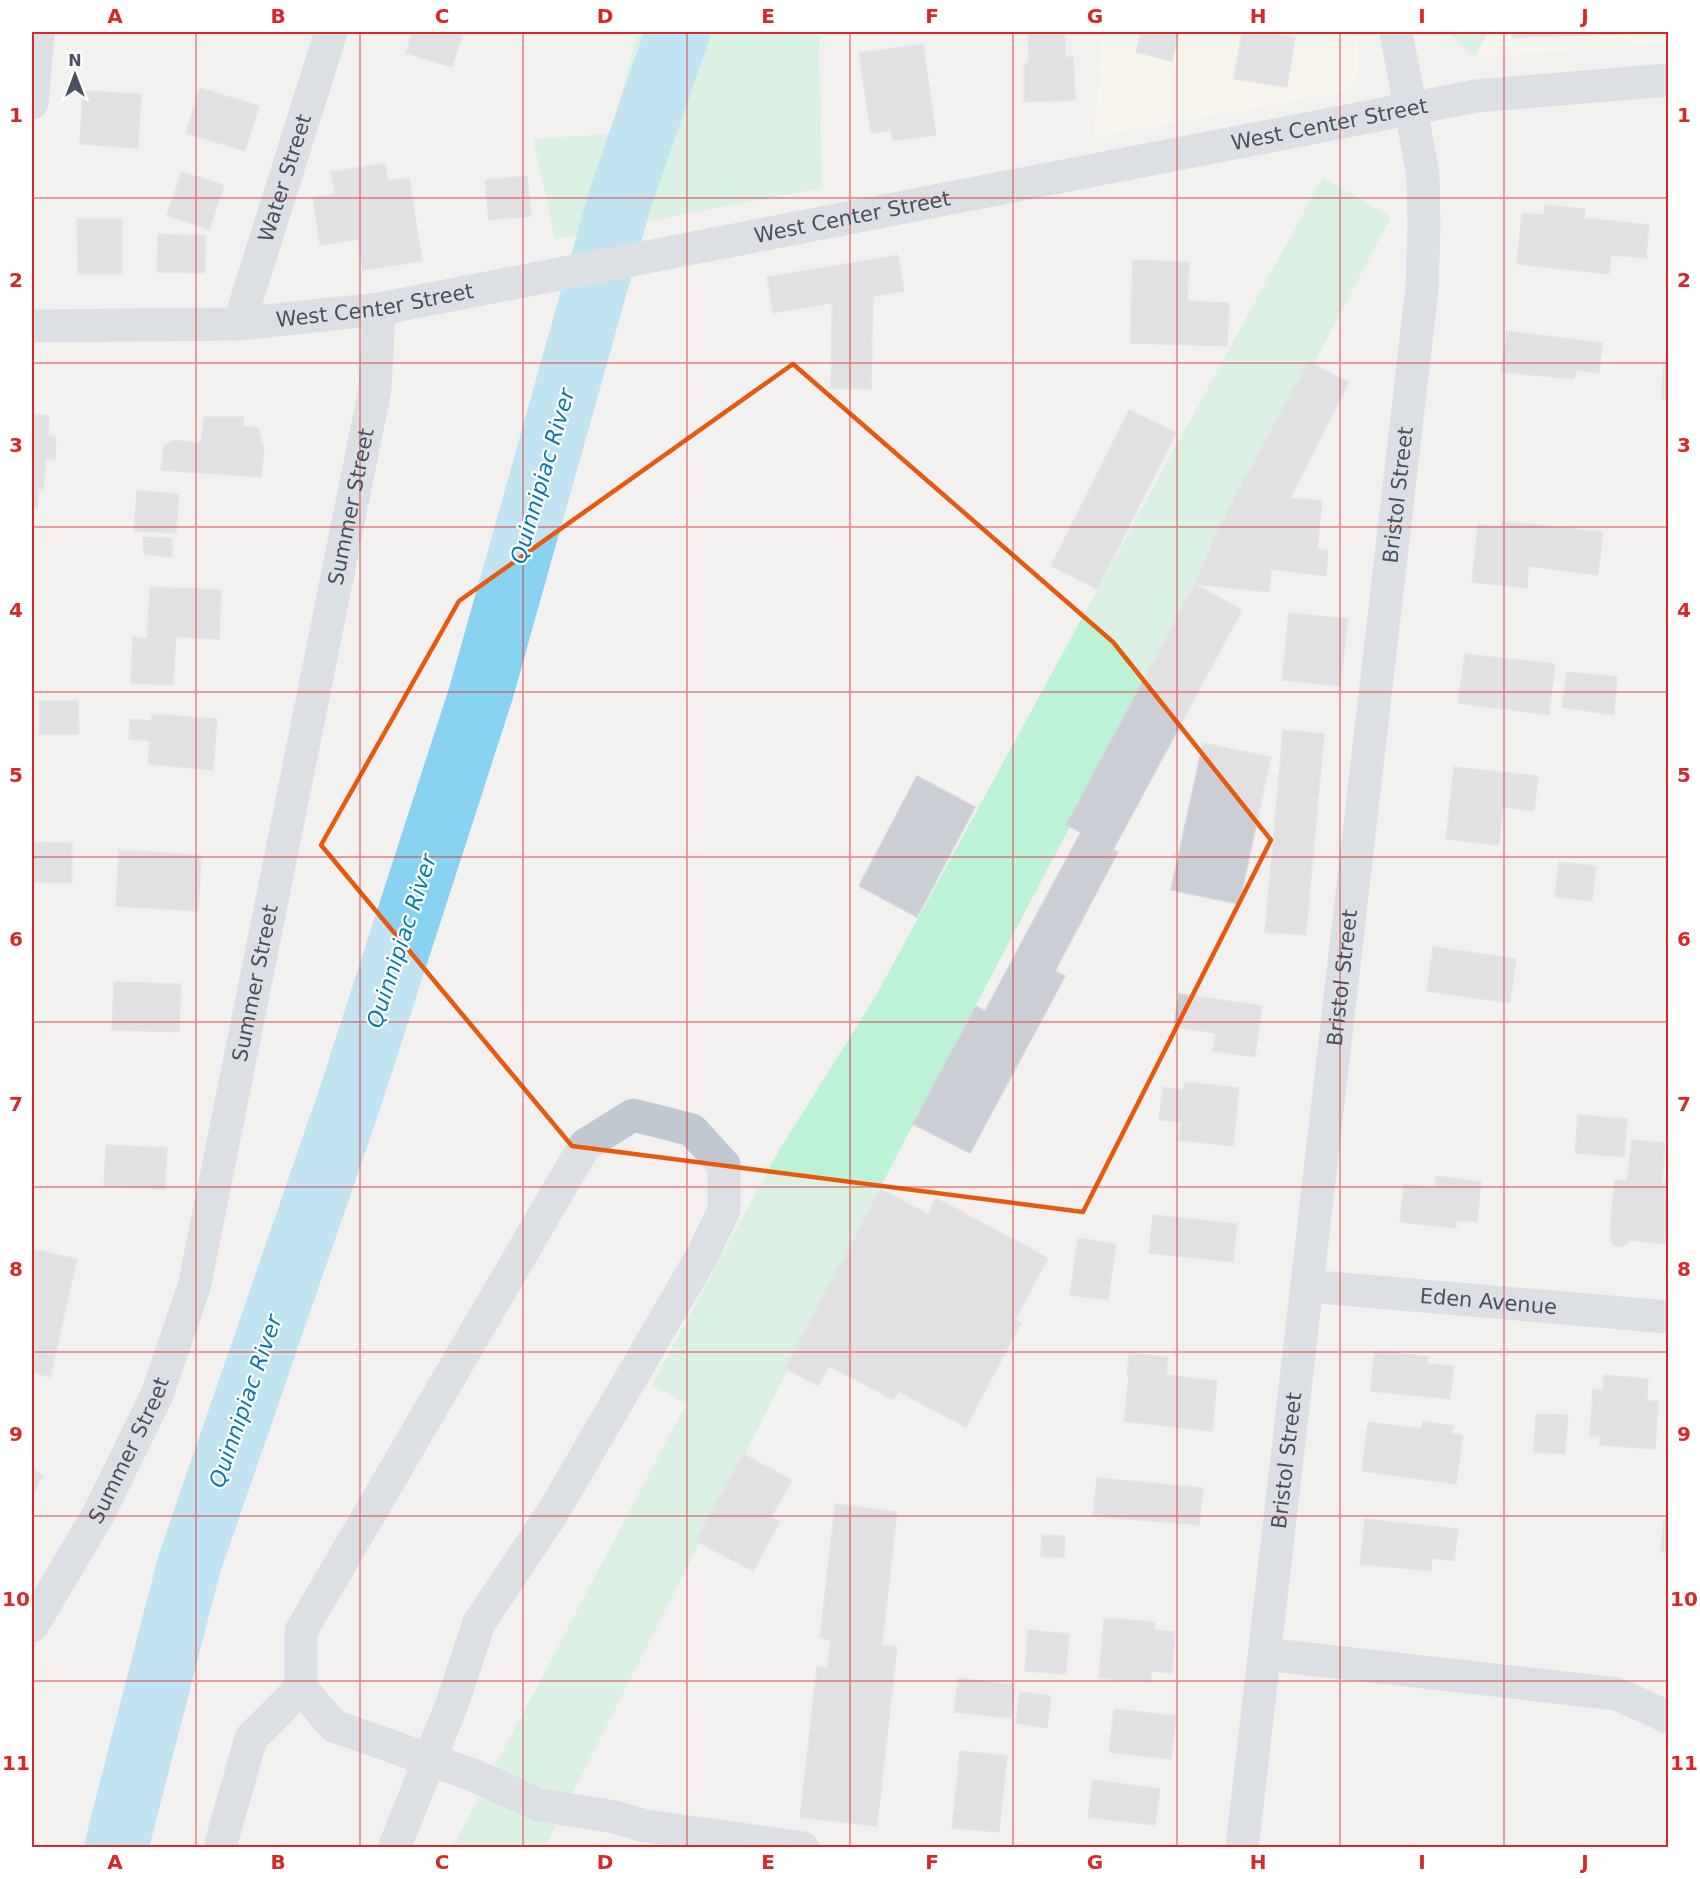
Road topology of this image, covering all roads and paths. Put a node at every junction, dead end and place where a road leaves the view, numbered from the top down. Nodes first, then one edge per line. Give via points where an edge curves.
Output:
1 (38, 32) edge
2 (331, 32) edge
3 (1396, 32) edge
4 (1668, 80) edge
5 (32, 103) edge
6 (1410, 108) junction
7 (379, 309) junction
8 (239, 324) junction
9 (32, 326) edge
10 (1307, 1286) junction
11 (1668, 1317) edge
12 (32, 1626) edge
13 (1265, 1654) junction
14 (301, 1688) junction
15 (1668, 1718) edge
16 (430, 1760) junction
17 (644, 1837) edge
18 (223, 1848) edge
19 (394, 1848) edge
20 (803, 1848) edge
21 (1242, 1848) edge

1 - 5 street
2 - 8 street, Water Street
3 - 6 street, Bristol Street
4 - 6 street, West Center Street via 1476,96
6 - 7 street, West Center Street
6 - 10 street, Bristol Street via 1423,174 1422,288
7 - 8 street, West Center Street
7 - 12 street, Summer Street via 375,389 194,1287 156,1397 98,1515
8 - 9 street, West Center Street
10 - 11 street, Eden Avenue
10 - 13 street, Bristol Street
13 - 15 street via 1617,1694
13 - 21 street, Bristol Street
14 - 16 street via 334,1726
14 - 16 street via 301,1631 585,1144 633,1115 692,1130 724,1166 724,1210 702,1256 553,1512 479,1623
14 - 18 street via 251,1738
16 - 17 street via 539,1805 615,1817
16 - 19 street
17 - 20 street

